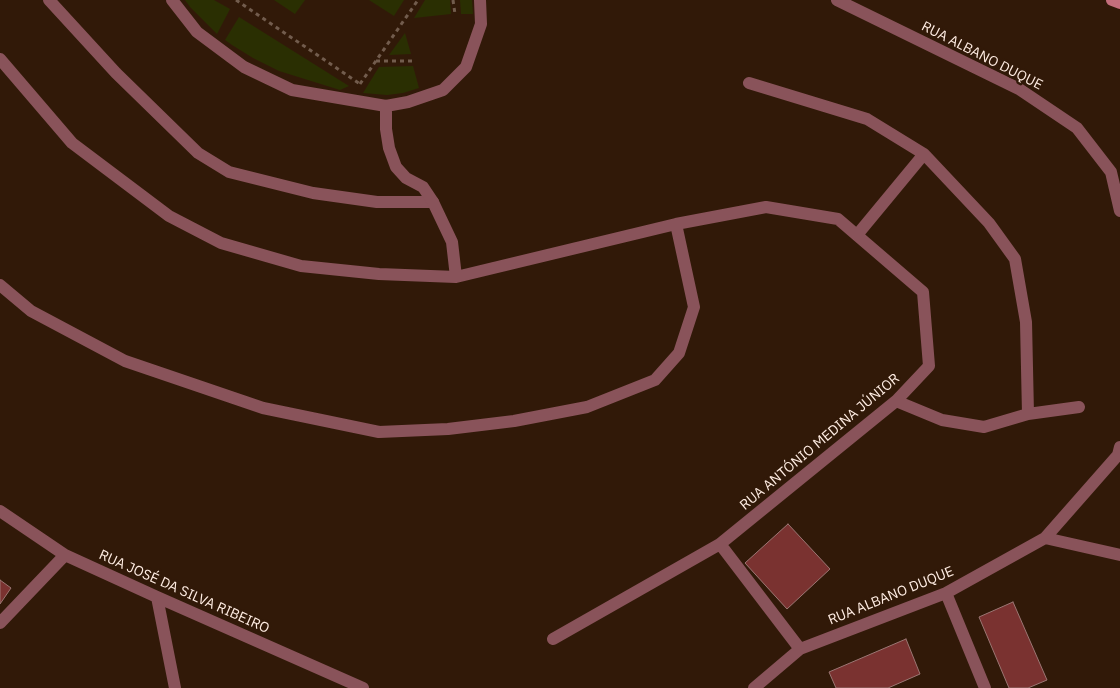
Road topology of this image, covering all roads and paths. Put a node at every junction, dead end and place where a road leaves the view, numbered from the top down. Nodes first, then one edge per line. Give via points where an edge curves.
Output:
1 (49, 0) edge
2 (172, 0) edge
3 (236, 0) edge
4 (418, 0) edge
5 (454, 0) edge
6 (480, 0) edge
7 (837, 0) edge
8 (1112, 0) edge
9 (1120, 3) edge
10 (455, 14) dead end
11 (0, 59) edge
12 (375, 61) junction
13 (416, 61) dead end
14 (749, 83) dead end
15 (360, 84) junction
16 (357, 90) dead end
17 (386, 106) junction
18 (924, 154) junction
19 (434, 202) junction
20 (1120, 211) edge
21 (676, 224) junction
22 (857, 235) junction
23 (456, 277) junction
24 (0, 285) edge
25 (896, 401) junction
26 (1079, 407) dead end
27 (1028, 414) junction
28 (1120, 447) edge
29 (0, 510) edge
30 (1045, 538) junction
31 (720, 544) junction
32 (65, 555) junction
33 (1120, 555) edge
34 (946, 593) junction
35 (157, 598) junction
36 (0, 623) edge
37 (554, 639) dead end
38 (800, 649) junction
39 (175, 688) edge
40 (363, 688) edge
41 (754, 688) edge
42 (985, 688) edge

1 - 19 street via 116,73 198,153 229,172 313,193 377,202
2 - 17 street via 197,32 244,67 292,90
3 - 15 path
4 - 12 path
5 - 10 path
6 - 17 street via 481,24 466,68 443,90
7 - 20 street, RUA ALBANO DUQUE via 1019,90 1077,128 1111,172
8 - 9 main road
11 - 23 street, RUA ANTÓNIO MEDINA JÚNIOR via 72,142 168,216 221,243 301,266
12 - 13 path
12 - 15 path
14 - 18 street via 867,119
15 - 16 path
17 - 19 street via 389,148 396,167 406,178 423,187
18 - 22 street
18 - 27 street via 989,223 1015,259 1026,322
19 - 23 street via 452,242
21 - 22 street, RUA ANTÓNIO MEDINA JÚNIOR via 766,207 838,219
21 - 23 street, RUA ANTÓNIO MEDINA JÚNIOR
21 - 24 street via 694,308 679,353 655,380 587,407 448,430 379,432 263,408 125,361 31,311
22 - 25 street, RUA ANTÓNIO MEDINA JÚNIOR via 923,292 929,366
25 - 27 street via 942,420 984,427
25 - 31 street, RUA ANTÓNIO MEDINA JÚNIOR
26 - 27 street
28 - 30 street, RUA ALBANO DUQUE via 1118,455
29 - 32 street, RUA JOSÉ DA SILVA RIBEIRO
30 - 33 street
30 - 34 street, RUA ALBANO DUQUE
31 - 37 street, RUA ANTÓNIO MEDINA JÚNIOR
31 - 38 street
32 - 35 street, RUA JOSÉ DA SILVA RIBEIRO
32 - 36 street
34 - 38 street, RUA ALBANO DUQUE
34 - 42 street
35 - 39 street
35 - 40 street, RUA JOSÉ DA SILVA RIBEIRO
38 - 41 street, RUA ALBANO DUQUE

